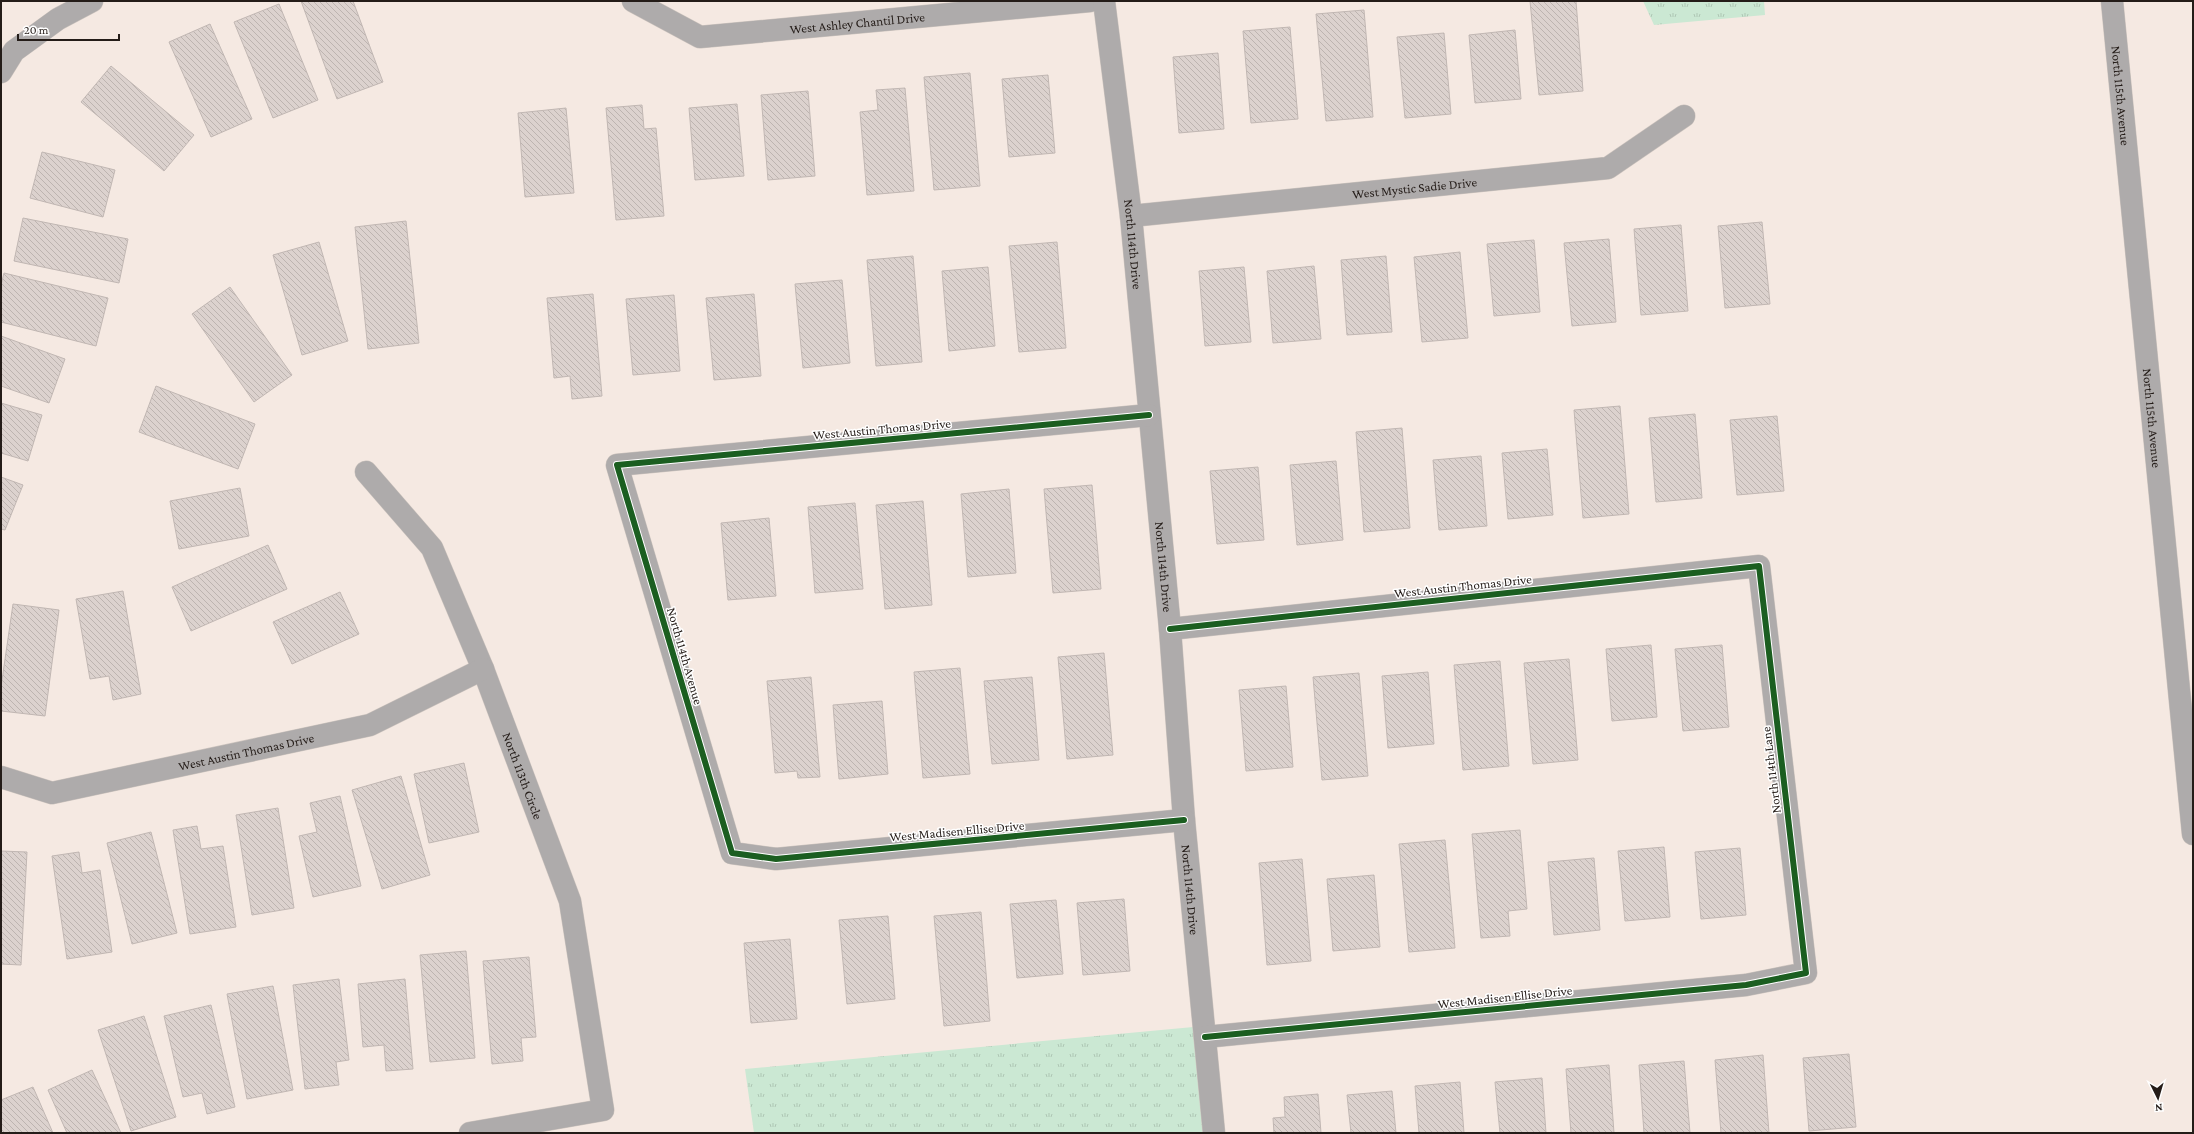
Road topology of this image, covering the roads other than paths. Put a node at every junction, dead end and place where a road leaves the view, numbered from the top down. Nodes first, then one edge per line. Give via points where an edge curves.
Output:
1 (92, 1) edge
2 (633, 1) edge
3 (1090, 1) edge
4 (1104, 1) edge
5 (2112, 1) edge
6 (1, 72) edge
7 (1684, 116) dead end
8 (1131, 216) junction
9 (1149, 415) junction
10 (617, 465) joint
11 (366, 472) dead end
12 (1759, 566) joint
13 (1170, 629) junction
14 (483, 669) junction
15 (1, 777) edge
16 (1184, 820) junction
17 (2193, 834) edge
18 (732, 853) joint
19 (1806, 973) joint
20 (1205, 1037) junction
21 (470, 1133) edge
22 (1214, 1133) edge

1 - 6 street via 58,19 14,51
2 - 3 street, West Ashley Chantil Drive via 700,37
4 - 8 street, North 114th Drive
5 - 17 street, North 115th Avenue
7 - 8 street, West Mystic Sadie Drive via 1608,168
8 - 9 street, North 114th Drive
9 - 10 street, West Austin Thomas Drive
9 - 13 street, North 114th Drive
10 - 18 street, North 114th Avenue
11 - 14 street, North 113th Circle via 432,548
12 - 13 street, West Austin Thomas Drive
12 - 19 street, North 114th Lane
13 - 16 street, North 114th Drive
14 - 15 street, West Austin Thomas Drive via 370,725 52,793
14 - 21 street, North 113th Circle via 570,901 603,1110
16 - 18 street, West Madisen Ellise Drive via 776,860
16 - 20 street, North 114th Drive
19 - 20 street, West Madisen Ellise Drive via 1746,984
20 - 22 street, North 114th Drive

